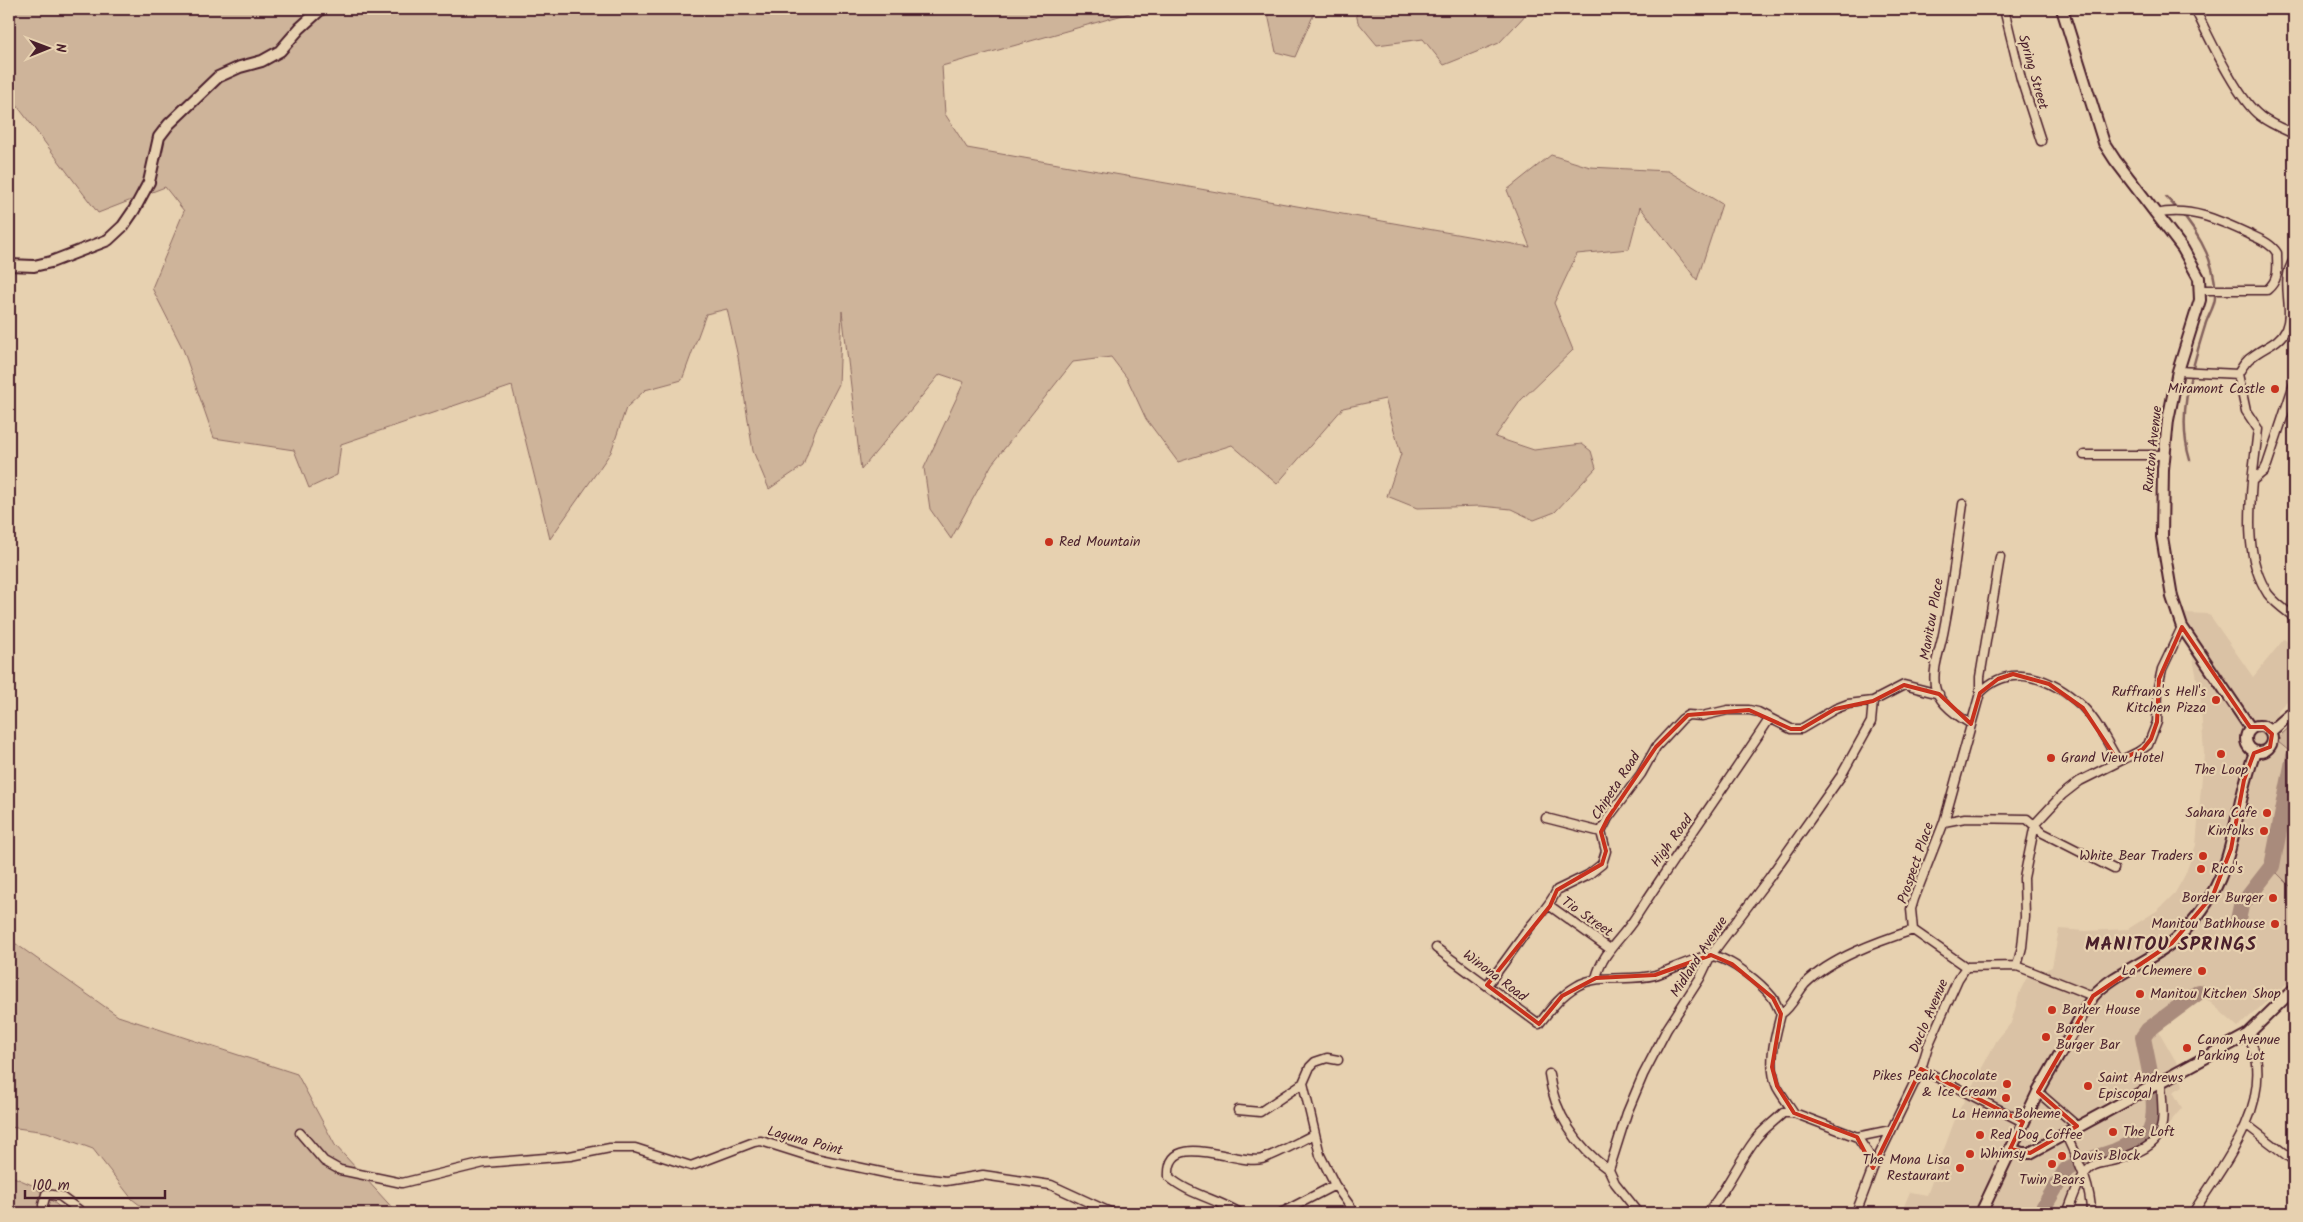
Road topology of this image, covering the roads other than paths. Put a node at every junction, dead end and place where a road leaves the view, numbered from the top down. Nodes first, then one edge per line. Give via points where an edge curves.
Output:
1 (321, 9) edge
2 (2004, 9) edge
3 (2062, 9) edge
4 (2195, 9) edge
5 (2294, 134) edge
6 (2041, 141) dead end
7 (2156, 214) junction
8 (2294, 260) edge
9 (9, 265) edge
10 (2205, 290) junction
11 (2182, 372) junction
12 (2238, 374) junction
13 (2294, 384) edge
14 (2084, 455) dead end
15 (2164, 455) junction
16 (2252, 481) junction
17 (1963, 504) dead end
18 (2000, 558) dead end
19 (2294, 616) edge
20 (2182, 627) junction
21 (1980, 693) junction
22 (1939, 694) junction
23 (1874, 701) junction
24 (2294, 711) edge
25 (1770, 718) junction
26 (1971, 724) junction
27 (2251, 728) junction
28 (2270, 732) junction
29 (2255, 752) junction
30 (2118, 761) junction
31 (1546, 818) dead end
32 (1944, 822) junction
33 (2035, 824) junction
34 (1601, 832) junction
35 (2114, 869) dead end
36 (1550, 906) junction
37 (1913, 930) junction
38 (1436, 948) dead end
39 (1610, 949) junction
40 (1711, 955) junction
41 (2017, 966) junction
42 (1966, 967) junction
43 (1596, 978) junction
44 (1487, 985) junction
45 (2294, 989) edge
46 (2093, 996) junction
47 (1781, 1014) junction
48 (2247, 1035) junction
49 (1338, 1060) dead end
50 (1921, 1068) junction
51 (1549, 1074) dead end
52 (1303, 1083) junction
53 (2158, 1085) junction
54 (2038, 1092) junction
55 (1238, 1110) dead end
56 (1794, 1113) junction
57 (2022, 1122) junction
58 (2247, 1125) junction
59 (2077, 1126) junction
60 (1891, 1130) junction
61 (300, 1133) dead end
62 (2065, 1133) junction
63 (1315, 1134) junction
64 (1857, 1138) junction
65 (2010, 1149) junction
66 (2294, 1160) edge
67 (1873, 1168) junction
68 (1609, 1170) junction
69 (2084, 1175) junction
70 (1335, 1185) junction
71 (44, 1213) edge
72 (83, 1213) edge
73 (1112, 1213) edge
74 (1240, 1213) edge
75 (1281, 1213) edge
76 (1355, 1213) edge
77 (1638, 1213) edge
78 (1708, 1213) edge
79 (1856, 1213) edge
80 (1981, 1213) edge
81 (2068, 1213) edge
82 (2091, 1213) edge
83 (2193, 1213) edge

1 - 9 street via 280,51 218,77 170,124 159,137 148,182 134,210 108,240 51,262 34,266
2 - 6 street, Spring Street via 2021,79
3 - 7 street via 2104,143
4 - 5 street via 2229,74 2252,108 2266,120
7 - 10 street via 2189,258
7 - 10 street via 2177,211 2219,220 2274,248 2277,253 2278,276 2267,290
8 - 12 street via 2288,271 2289,316 2285,331 2246,362
10 - 11 street, Ruxton Avenue via 2197,309
11 - 12 street
11 - 15 street, Ruxton Avenue
12 - 16 street via 2246,411 2258,429
13 - 16 street via 2268,465
14 - 15 street
15 - 20 street, Ruxton Avenue via 2162,537 2172,597
16 - 19 street via 2248,520 2256,568 2268,594
17 - 22 street, Manitou Place via 1944,631 1936,663
18 - 21 street, Prospect Place
20 - 27 street, Ruxton Avenue
20 - 30 street via 2159,679 2157,722 2151,739 2143,749
21 - 26 street, Prospect Place
21 - 30 street via 1998,679 2013,674 2050,684 2083,708
22 - 23 street via 1904,685
22 - 26 street via 1959,717
23 - 25 street via 1848,704 1800,729 1791,729
23 - 40 street, Midland Avenue via 1871,722 1841,776
24 - 28 street
25 - 34 street, Chipeta Road via 1739,709 1702,716 1688,715 1656,747
25 - 39 street, High Road via 1634,920
26 - 32 street, Prospect Place
27 - 28 street via 2260,726
27 - 29 street via 2246,740
28 - 29 street via 2273,738 2270,747 2263,752
29 - 46 street via 2244,780 2228,859 2210,900 2172,943 2105,984
30 - 33 street via 2080,781
31 - 34 street
32 - 33 street via 1997,817
32 - 37 street, Prospect Place via 1911,909
33 - 35 street via 2043,833
33 - 41 street via 2024,878 2025,917
34 - 36 street, Chipeta Road via 1606,851 1602,864 1588,875 1557,890
36 - 39 street, Tio Street
36 - 44 street, Chipeta Road via 1530,927
37 - 42 street
37 - 47 street via 1881,941 1823,971 1805,985 1790,1008
38 - 44 street, Winona Road
39 - 43 street, High Road via 1600,963
40 - 43 street via 1655,975 1612,980
40 - 47 street via 1728,961 1760,986 1773,998
40 - 68 street, Midland Avenue via 1643,1075 1627,1112
41 - 42 street
41 - 46 street
42 - 50 street, Duclo Avenue via 1928,1046
43 - 44 street, Winona Road via 1562,996 1539,1024
45 - 48 street
46 - 54 street
47 - 56 street via 1772,1067 1777,1086
48 - 53 street
48 - 58 street via 2256,1054 2258,1082
49 - 52 street via 1327,1058 1316,1062
50 - 57 street
50 - 60 street, Duclo Avenue
51 - 68 street via 1551,1093 1570,1131 1593,1159
52 - 55 street via 1260,1112
52 - 63 street
53 - 59 street
53 - 69 street via 2164,1119 2159,1135 2141,1151 2093,1166
54 - 57 street
54 - 59 street
56 - 64 street
56 - 78 street via 1783,1114 1756,1138 1722,1196
57 - 65 street
58 - 66 street
58 - 83 street
59 - 62 street
60 - 64 street
60 - 67 street, Duclo Avenue
61 - 73 street, Laguna Point via 324,1161 340,1170 402,1183 484,1163 570,1156 610,1148 635,1148 691,1166 761,1141 815,1158 890,1174 946,1181 983,1175 1052,1186
62 - 65 street via 2030,1153
62 - 69 street
63 - 70 street via 1320,1155
63 - 74 street via 1261,1159 1187,1150 1174,1157 1168,1166 1169,1177 1180,1187
64 - 67 street via 1868,1153
65 - 80 street
67 - 79 street, Duclo Avenue
68 - 77 street
69 - 81 street
69 - 82 street via 2091,1197
70 - 75 street
70 - 76 street
71 - 72 street via 46,1194 60,1196

